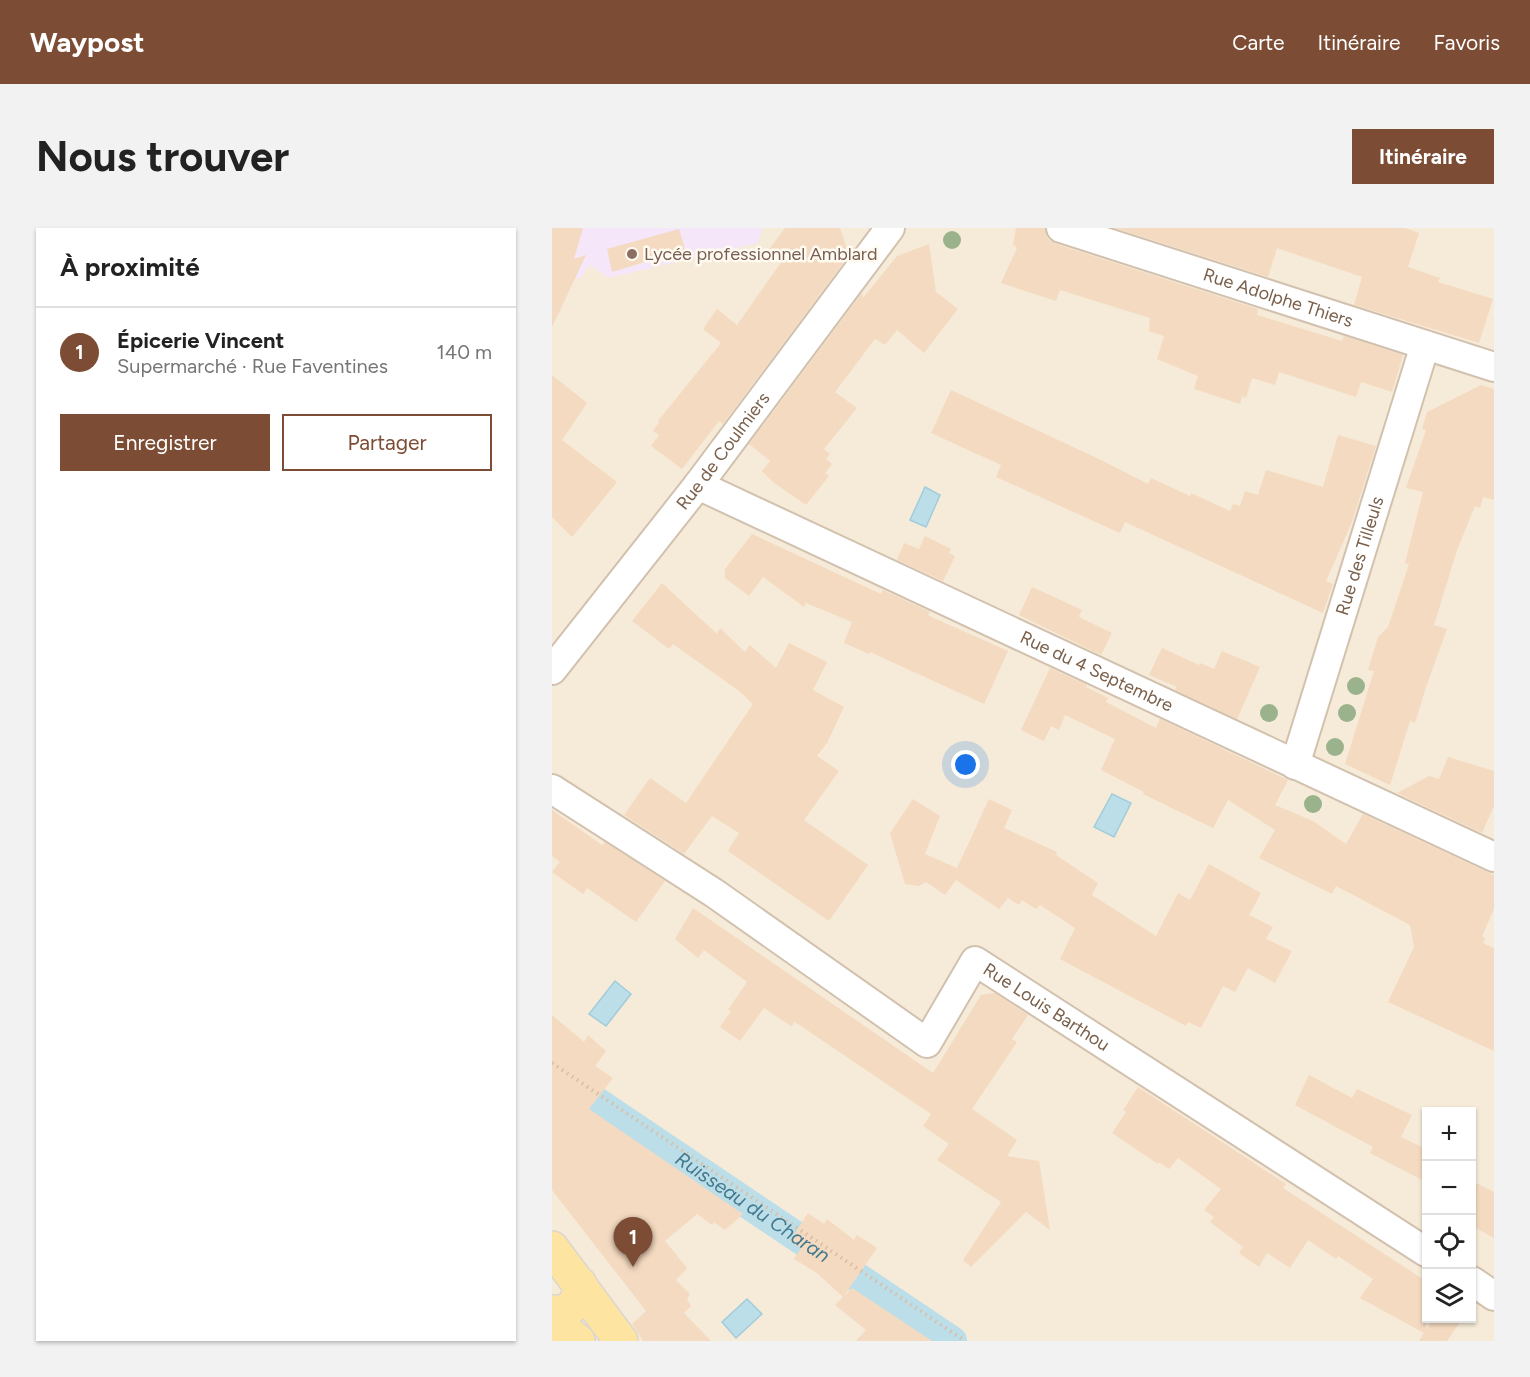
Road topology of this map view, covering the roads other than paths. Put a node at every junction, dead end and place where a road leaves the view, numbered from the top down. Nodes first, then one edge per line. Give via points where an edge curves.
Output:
1 (890, 228) edge
2 (1061, 228) edge
3 (1425, 345) junction
4 (1494, 367) edge
5 (698, 485) junction
6 (552, 670) edge
7 (1295, 765) junction
8 (552, 789) edge
9 (1494, 857) edge
10 (552, 1248) edge
11 (1422, 1249) edge
12 (580, 1284) junction
13 (1476, 1284) edge
14 (1494, 1296) edge
15 (552, 1312) edge
16 (552, 1320) edge
17 (578, 1341) edge
18 (621, 1341) edge

1 - 5 street, Rue de Coulmiers
2 - 3 street, Rue Adolphe Thiers
3 - 4 street, Rue Adolphe Thiers
3 - 7 street, Rue des Tilleuls
5 - 6 street, Rue de Coulmiers
5 - 7 street, Rue du 4 Septembre
7 - 9 street, Rue du 4 Septembre
8 - 11 street, Rue Louis Barthou via 714,893 927,1043 975,961
10 - 12 main road
12 - 15 main road via 576,1303 569,1309
12 - 18 main road
13 - 14 street
16 - 17 main road

